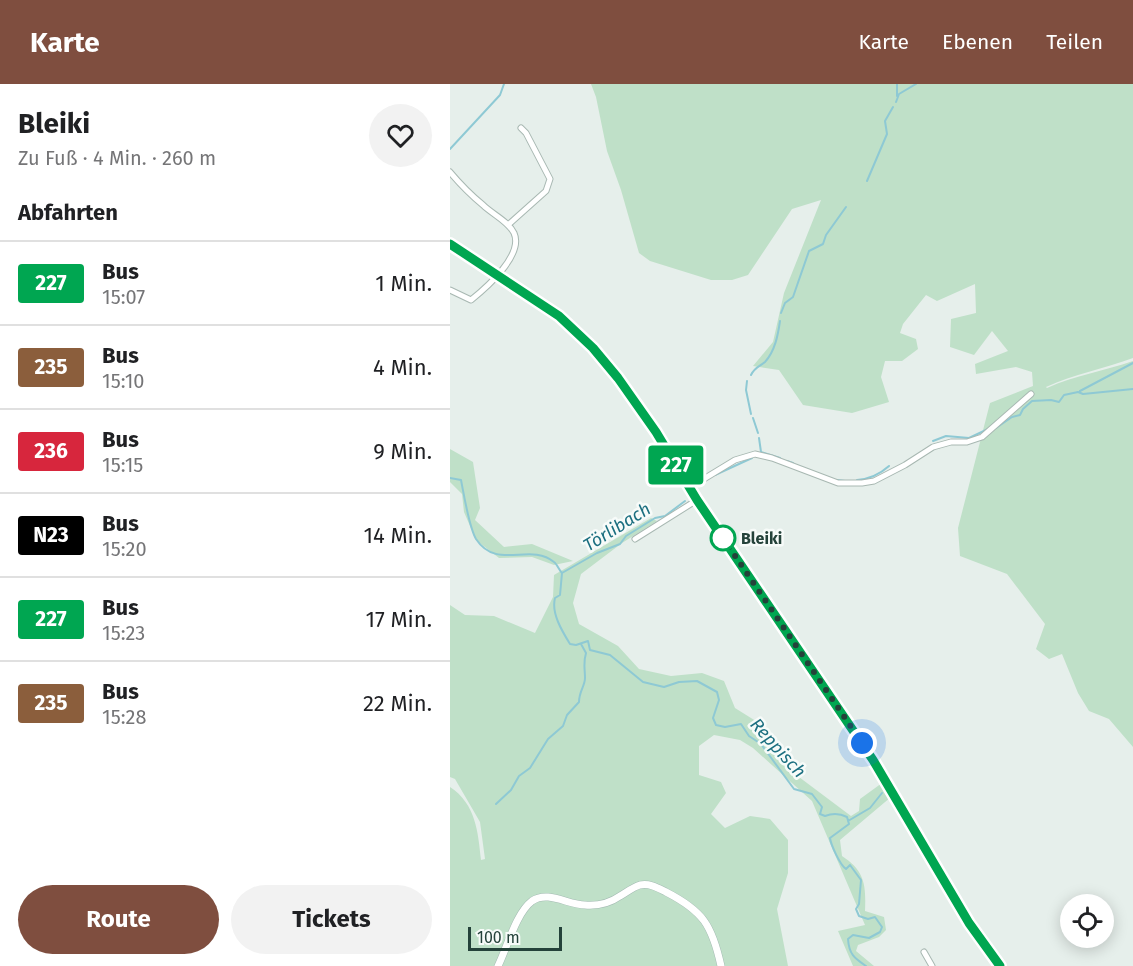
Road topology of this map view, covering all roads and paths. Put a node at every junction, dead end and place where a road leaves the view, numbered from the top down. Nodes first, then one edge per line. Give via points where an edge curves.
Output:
1 (521, 128) dead end
2 (450, 172) edge
3 (508, 225) junction
4 (450, 244) edge
5 (497, 276) junction
6 (450, 290) edge
7 (1031, 394) dead end
8 (689, 488) junction
9 (697, 500) junction
10 (635, 540) dead end
11 (924, 952) dead end
12 (498, 966) edge
13 (721, 966) edge
14 (932, 966) edge
15 (1000, 966) edge

1 - 3 street via 550,179 546,191
2 - 3 street
3 - 5 street via 516,239 515,249
4 - 5 main road
5 - 6 street via 471,300
5 - 8 main road via 559,316 593,348 643,413
7 - 8 street via 982,437 933,447 874,481 838,483 754,454 735,460
8 - 9 main road
9 - 10 street
9 - 15 main road via 868,751 969,923
11 - 14 street
12 - 13 main road via 521,915 535,900 548,897 578,905 597,905 647,885 684,901 698,912 714,941

